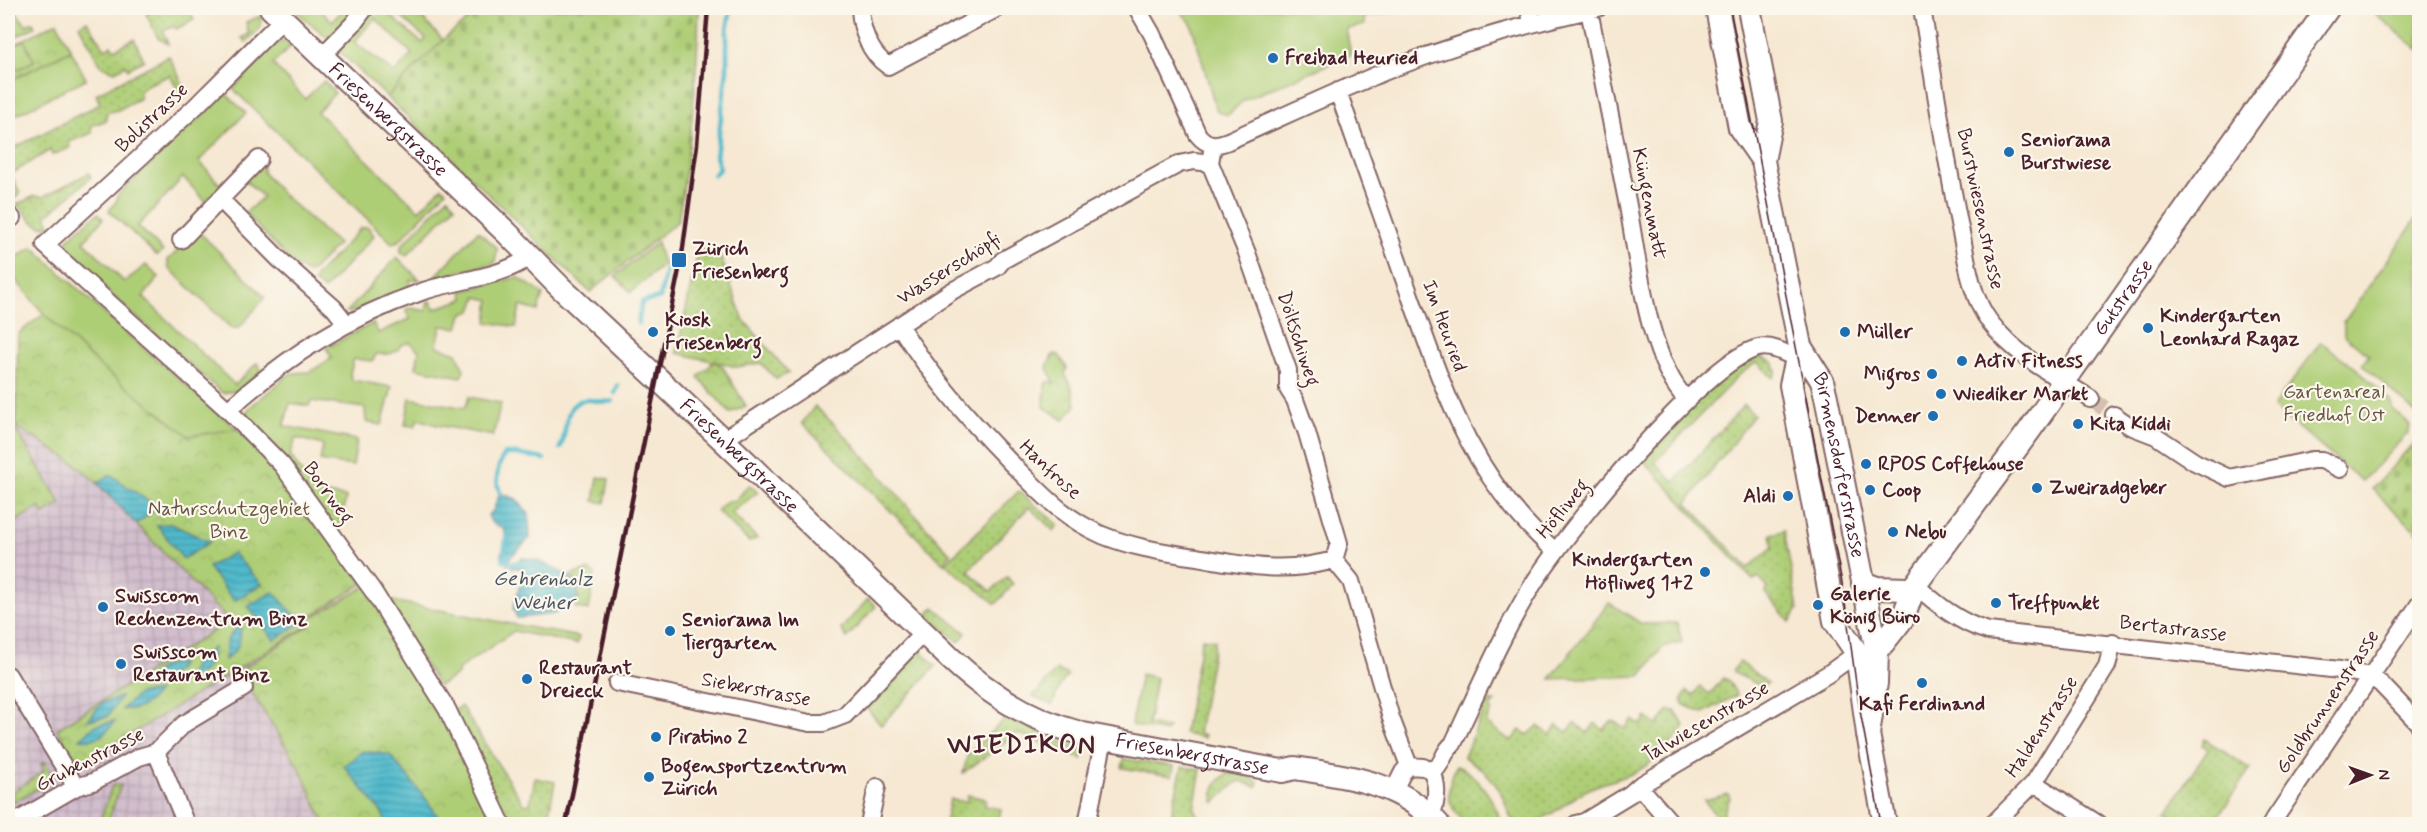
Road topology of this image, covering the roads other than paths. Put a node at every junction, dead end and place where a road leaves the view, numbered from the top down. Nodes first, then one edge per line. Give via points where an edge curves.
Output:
1 (365, 8) edge
2 (860, 8) edge
3 (998, 8) edge
4 (1137, 8) edge
5 (1717, 8) edge
6 (1749, 8) edge
7 (1922, 8) edge
8 (2328, 8) edge
9 (1593, 9) edge
10 (277, 13) edge
11 (1531, 15) edge
12 (322, 56) junction
13 (1338, 91) junction
14 (1213, 145) junction
15 (259, 159) dead end
16 (1763, 160) junction
17 (1212, 167) junction
18 (220, 199) junction
19 (181, 240) dead end
20 (45, 245) joint
21 (530, 257) junction
22 (346, 323) junction
23 (899, 325) junction
24 (1798, 352) junction
25 (2064, 381) junction
26 (2091, 399) tunnel mouth
27 (1687, 400) junction
28 (228, 410) junction
29 (2114, 415) tunnel mouth
30 (723, 440) junction
31 (2340, 469) dead end
32 (1556, 551) junction
33 (1334, 560) junction
34 (1863, 583) junction
35 (1911, 587) junction
36 (2420, 603) edge
37 (1872, 628) junction
38 (922, 633) junction
39 (2113, 644) junction
40 (1867, 652) junction
41 (8, 675) edge
42 (2370, 676) junction
43 (617, 683) dead end
44 (244, 688) dead end
45 (2420, 725) edge
46 (1104, 738) junction
47 (156, 752) junction
48 (1409, 766) junction
49 (1433, 772) junction
50 (2034, 783) junction
51 (1639, 786) junction
52 (76, 787) junction
53 (877, 787) dead end
54 (1393, 792) junction
55 (1434, 821) edge
56 (12, 825) edge
57 (186, 825) edge
58 (502, 825) edge
59 (869, 825) edge
60 (1087, 825) edge
61 (1576, 825) edge
62 (1672, 825) edge
63 (1885, 825) edge
64 (1993, 825) edge
65 (2098, 825) edge
66 (2271, 825) edge

1 - 12 street
2 - 3 street via 860,24 880,60 888,66
4 - 14 street via 1198,135
5 - 16 main road, Birmensdorferstrasse via 1740,128
6 - 16 main road, Birmensdorferstrasse via 1771,121
7 - 25 street, Burstwiesenstrasse via 1946,158 1974,293 2003,338
8 - 25 main road, Gutstrasse
9 - 11 street
9 - 27 street, Küngenmatt via 1652,324 1668,372
10 - 12 main road, Friesenbergstrasse
10 - 20 street, Bolistrasse via 196,106
11 - 13 street
12 - 21 main road, Friesenbergstrasse
13 - 14 street
13 - 32 street, Im Heuried via 1463,433 1506,500
14 - 17 street
15 - 18 street
16 - 24 main road, Birmensdorferstrasse
17 - 23 street, Wasserschöpfi via 1194,161 1179,164 1003,260
17 - 33 street, Döltschiweg via 1288,370 1288,389 1307,433 1339,543
18 - 19 street
18 - 22 street
20 - 28 street, Borrweg
21 - 22 street via 514,267 423,291
21 - 30 main road, Friesenbergstrasse
22 - 28 street via 271,371
23 - 30 street, Wasserschöpfi
23 - 33 street, Hanfrose via 934,376 989,440 1038,492 1088,528 1133,546 1265,568 1299,568
24 - 27 street, Höfliweg via 1770,347 1750,351
24 - 34 main road, Birmensdorferstrasse via 1822,381 1827,397
24 - 40 main road, Birmensdorferstrasse via 1791,385 1835,621
25 - 26 street, Burstwiesenstrasse
25 - 35 main road, Gutstrasse
27 - 32 street, Höfliweg via 1587,510
28 - 58 street, Borrweg via 282,465 373,591 448,711
29 - 31 street via 2229,478 2312,460 2322,460
30 - 38 main road, Friesenbergstrasse
32 - 49 street, Höfliweg via 1510,624 1453,744
33 - 48 street via 1351,581
34 - 35 main road via 1877,588
34 - 37 main road, Birmensdorferstrasse
35 - 37 main road, Gutstrasse
35 - 39 street, Bertastrasse via 1980,629
35 - 40 main road, Gutstrasse via 1903,618
36 - 42 street, Goldbrunnenstrasse
37 - 40 main road, Gutstrasse
38 - 43 street, Sieberstrasse via 845,715 824,723
38 - 46 main road, Friesenbergstrasse via 1002,699 1056,726
39 - 42 street, Bertastrasse
39 - 50 street, Haldenstrasse via 2107,666
40 - 51 street, Talwiesenstrasse
40 - 63 main road, Birmensdorferstrasse via 1868,734
41 - 52 street
42 - 45 street, Bertastrasse via 2387,688
42 - 66 street, Goldbrunnenstrasse
44 - 47 street, Grubenstrasse via 184,724
46 - 54 main road, Friesenbergstrasse via 1282,771 1295,768 1368,781
46 - 60 street
47 - 52 street, Grubenstrasse
47 - 57 street
48 - 49 street
48 - 54 street
49 - 55 street
50 - 64 street, Haldenstrasse
50 - 65 street
51 - 61 street, Talwiesenstrasse
51 - 62 street
52 - 56 street, Grubenstrasse
53 - 59 street
54 - 55 main road, Friesenbergstrasse

